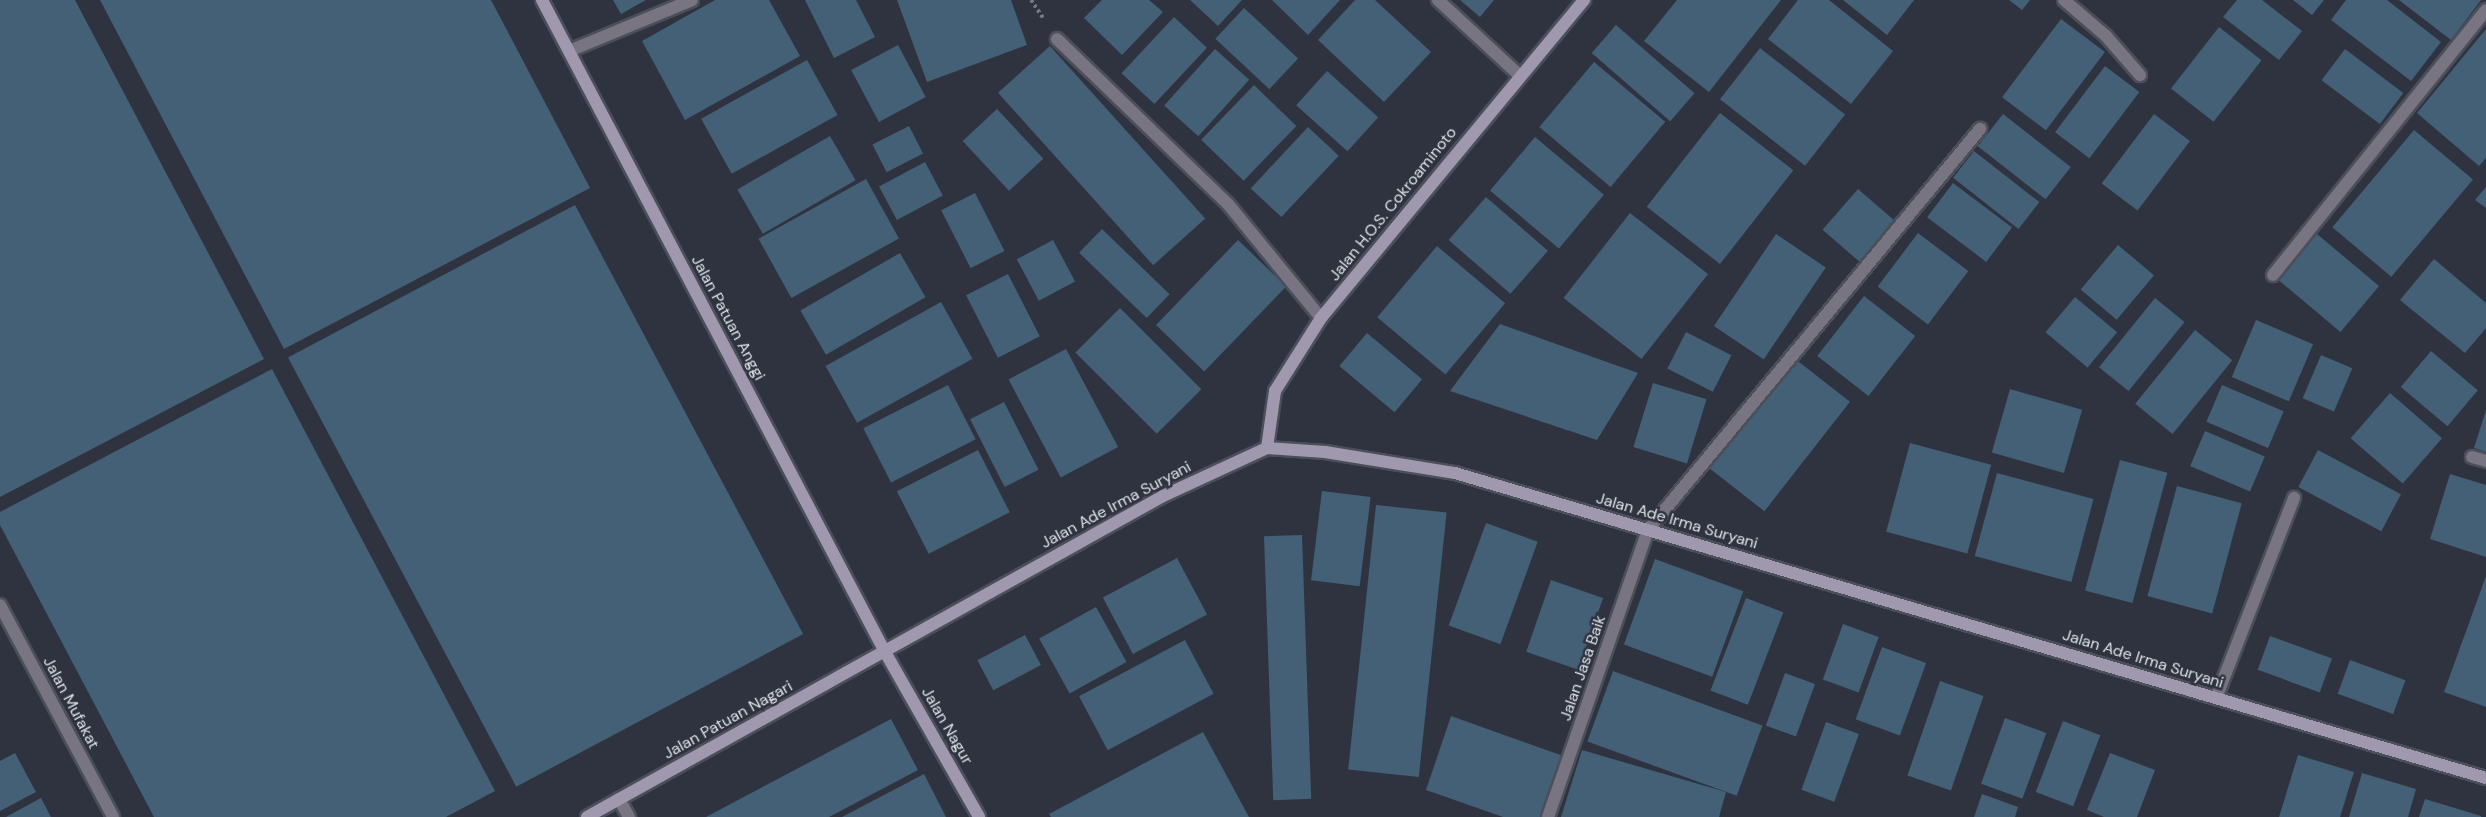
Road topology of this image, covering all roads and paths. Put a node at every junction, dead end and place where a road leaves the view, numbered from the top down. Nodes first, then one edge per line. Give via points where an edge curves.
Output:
1 (542, 0) edge
2 (692, 0) edge
3 (1438, 0) edge
4 (1584, 0) edge
5 (2064, 0) edge
6 (2486, 10) edge
7 (1057, 39) dead end
8 (569, 51) junction
9 (2140, 75) dead end
10 (1520, 76) junction
11 (1980, 129) dead end
12 (2273, 274) dead end
13 (1321, 318) junction
14 (1267, 448) junction
15 (2472, 456) dead end
16 (2486, 461) edge
17 (2294, 498) dead end
18 (1648, 530) junction
19 (0, 605) edge
20 (885, 652) junction
21 (2216, 698) junction
22 (2486, 778) edge
23 (619, 799) junction
24 (113, 817) edge
25 (587, 817) edge
26 (629, 817) edge
27 (979, 817) edge
28 (1548, 817) edge

1 - 8 main road, Jalan Patuan Anggi
2 - 8 street
3 - 10 street
4 - 10 main road, Jalan H.O.S. Cokroaminoto
5 - 9 street via 2106,36
6 - 12 street
7 - 13 street via 1228,204
8 - 20 main road, Jalan Patuan Anggi
10 - 13 main road, Jalan H.O.S. Cokroaminoto
11 - 18 street
13 - 14 main road, Jalan H.O.S. Cokroaminoto via 1275,391
14 - 18 main road, Jalan Ade Irma Suryani via 1325,452 1455,473
14 - 20 main road, Jalan Ade Irma Suryani via 1163,496
15 - 16 street
17 - 21 street
18 - 21 main road, Jalan Ade Irma Suryani
18 - 28 street, Jalan Jasa Baik
19 - 24 street, Jalan Mufakat
20 - 23 main road, Jalan Patuan Nagari
20 - 27 main road, Jalan Nagur
21 - 22 main road, Jalan Ade Irma Suryani
23 - 25 main road, Jalan Patuan Nagari
23 - 26 street

